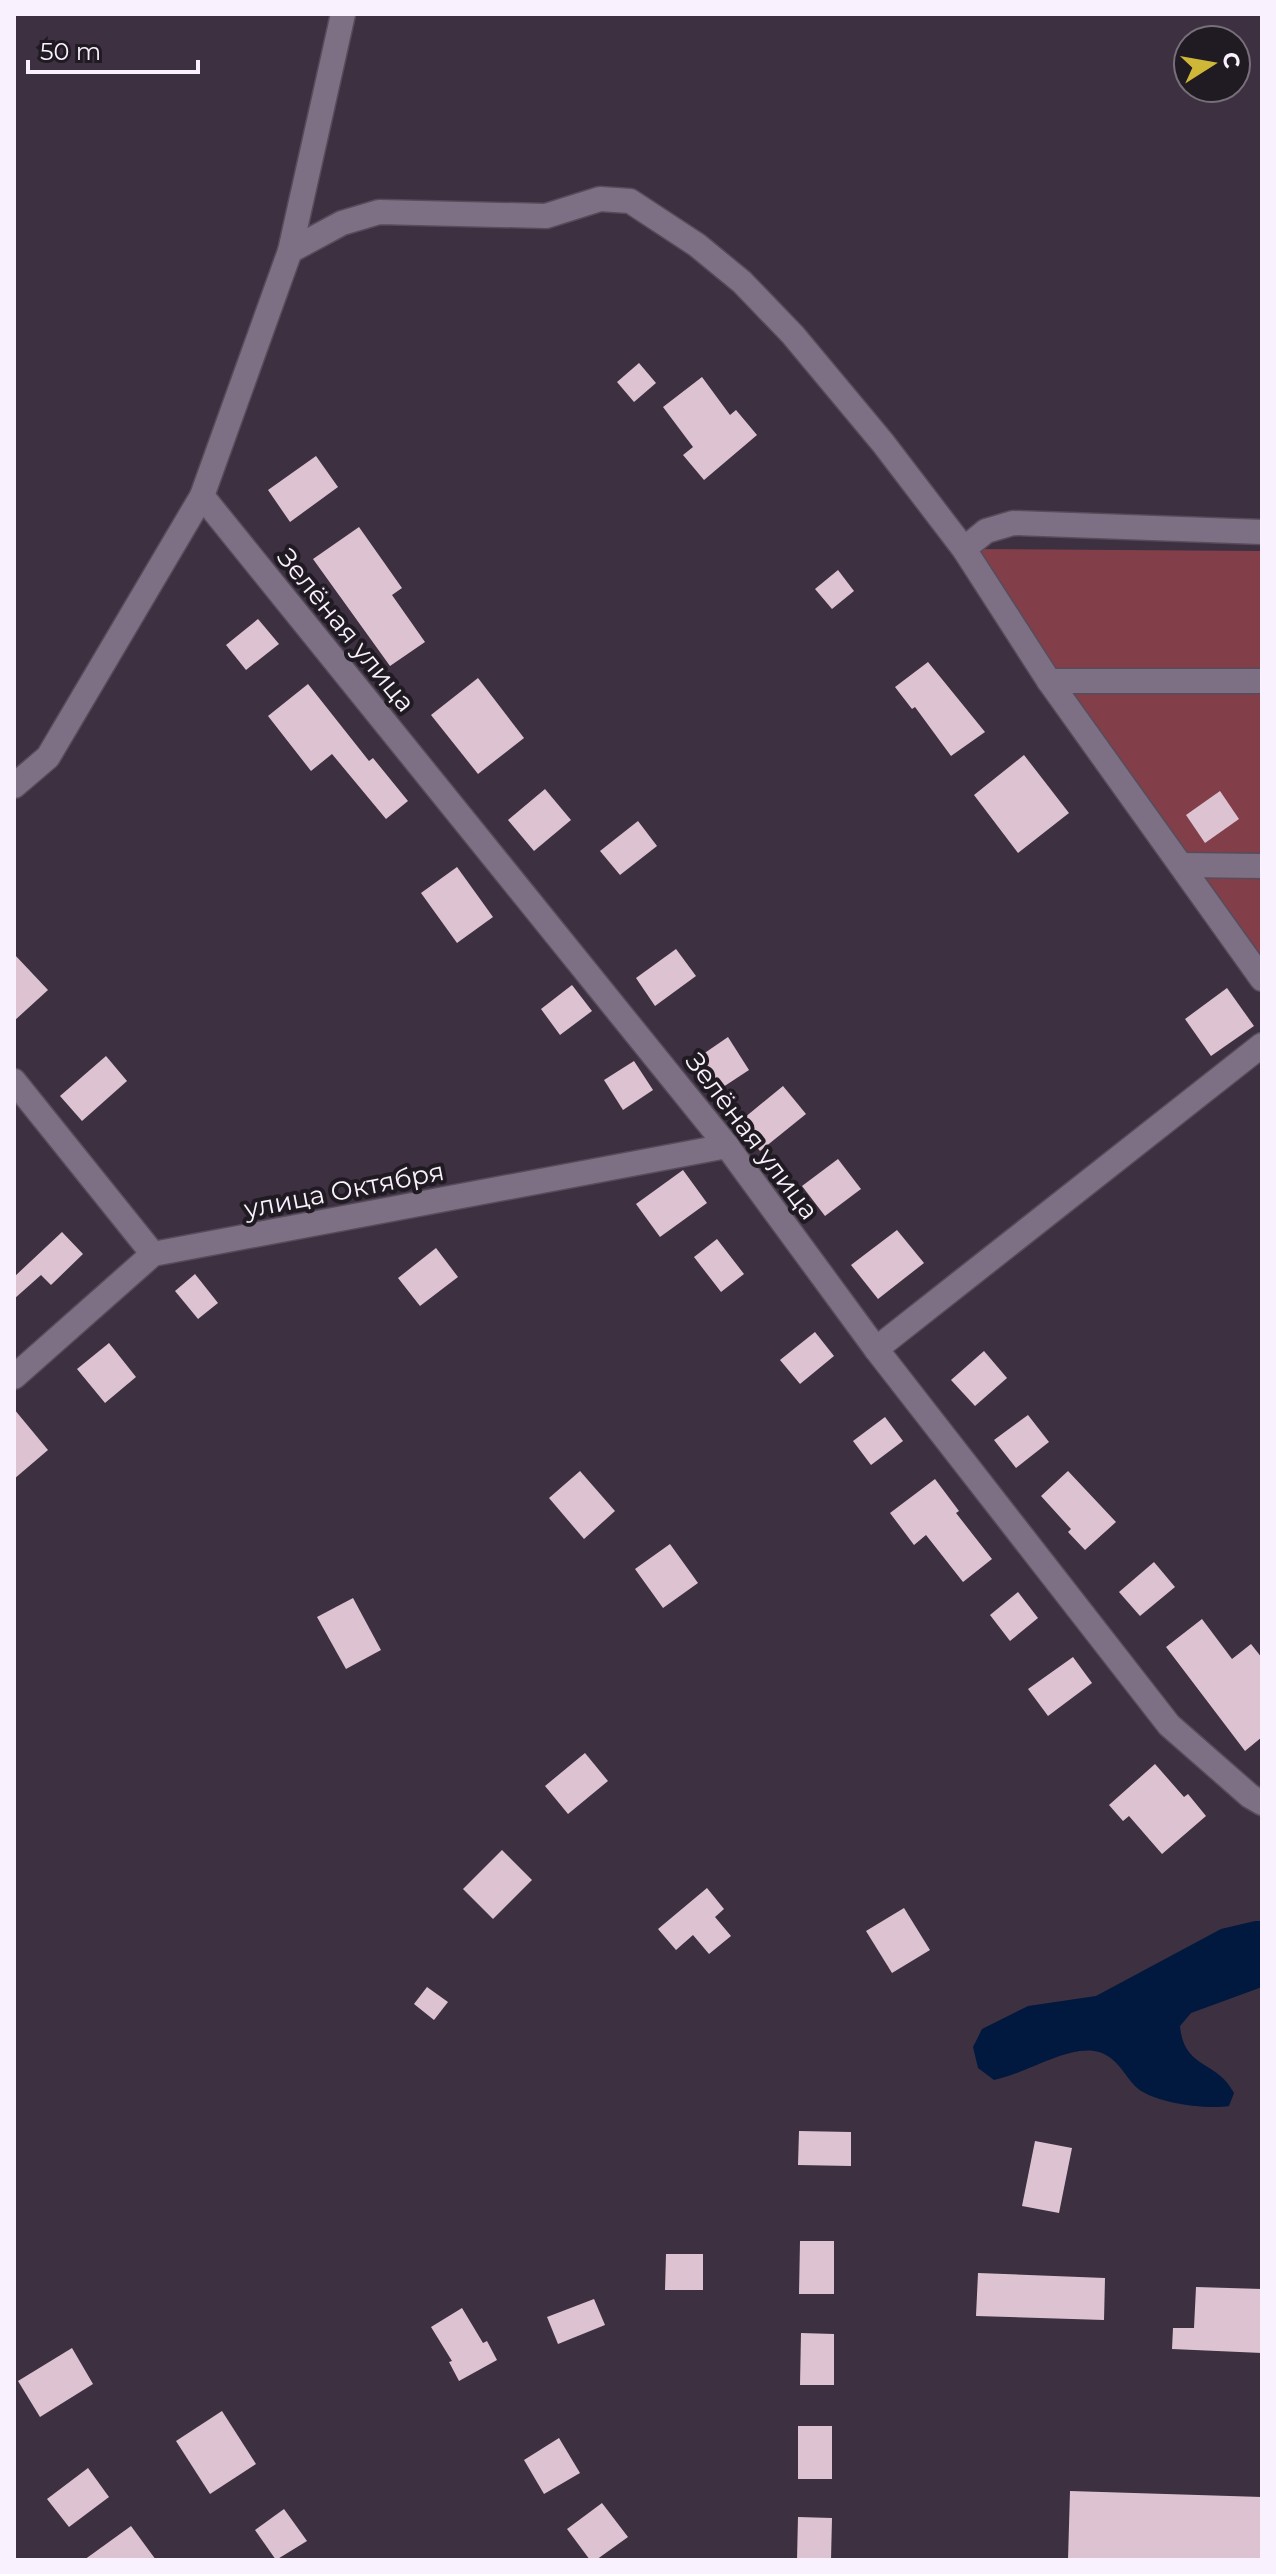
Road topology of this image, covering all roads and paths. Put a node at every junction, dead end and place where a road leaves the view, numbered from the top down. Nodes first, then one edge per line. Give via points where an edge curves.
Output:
1 (343, 14) edge
2 (290, 251) junction
3 (202, 496) junction
4 (1262, 532) edge
5 (964, 549) junction
6 (1049, 681) junction
7 (1262, 681) edge
8 (14, 786) edge
9 (1181, 865) junction
10 (1262, 866) edge
11 (1262, 979) edge
12 (1262, 1045) edge
13 (14, 1081) edge
14 (727, 1146) junction
15 (153, 1254) junction
16 (876, 1349) junction
17 (14, 1377) edge
18 (1262, 1803) edge

1 - 2 street
2 - 3 street
2 - 5 street via 342,223 379,212 546,216 600,199 630,201 697,245 793,335
3 - 8 street via 48,757
3 - 14 street, Зелёная улица
4 - 5 street via 1013,523 986,531
5 - 6 street
6 - 7 street
6 - 9 street
9 - 10 street
9 - 11 street
12 - 16 street
13 - 15 street
14 - 15 street, улица Октября
14 - 16 street, Зелёная улица
15 - 17 street
16 - 18 street, Зелёная улица via 1169,1725

